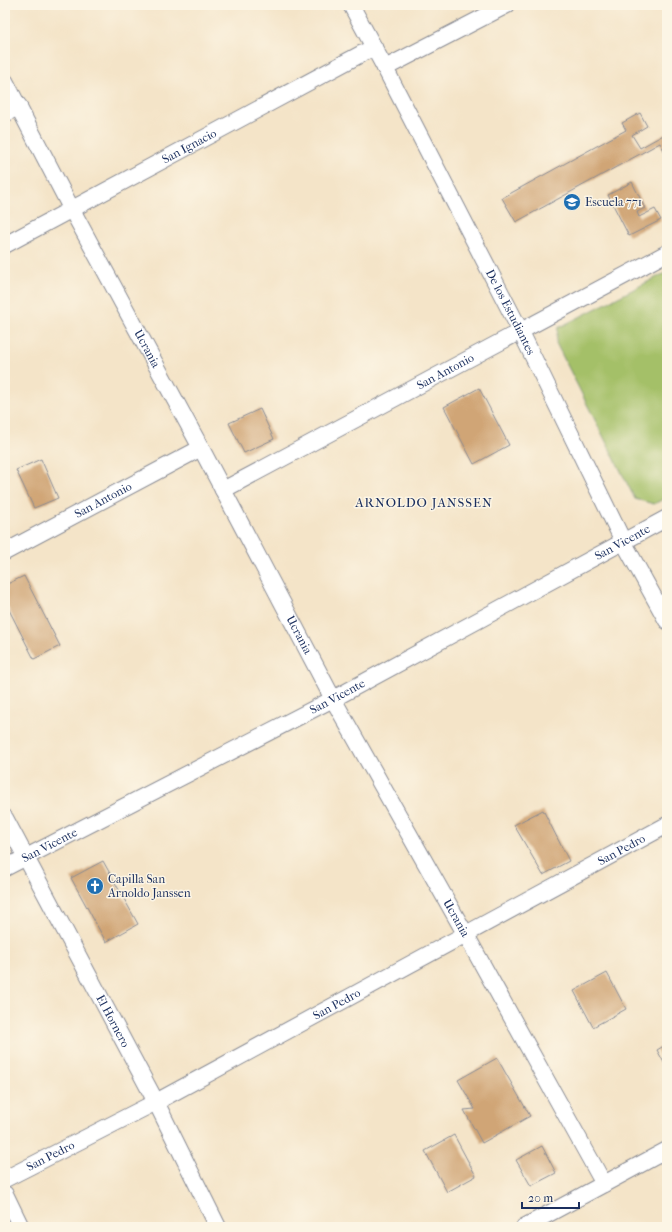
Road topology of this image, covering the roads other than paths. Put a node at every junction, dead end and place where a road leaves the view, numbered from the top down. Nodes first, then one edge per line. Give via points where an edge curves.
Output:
1 (351, 5) edge
2 (507, 5) edge
3 (374, 47) junction
4 (385, 68) junction
5 (5, 81) edge
6 (19, 106) junction
7 (5, 114) edge
8 (72, 210) junction
9 (5, 245) edge
10 (667, 252) edge
11 (520, 330) junction
12 (201, 448) junction
13 (223, 490) junction
14 (667, 518) edge
15 (623, 541) junction
16 (5, 552) edge
17 (667, 621) edge
18 (333, 699) junction
19 (5, 818) edge
20 (667, 825) edge
21 (27, 858) junction
22 (5, 868) edge
23 (466, 935) junction
24 (156, 1102) junction
25 (667, 1150) edge
26 (5, 1179) edge
27 (604, 1184) junction
28 (5, 1194) edge
29 (21, 1227) edge
30 (218, 1227) edge
31 (524, 1227) edge

1 - 3 street, De los Estudiantes
2 - 4 street
3 - 4 street, De los Estudiantes
3 - 8 street, San Ignacio
4 - 11 street, De los Estudiantes
5 - 6 street, Ucrania
6 - 7 street
6 - 8 street, Ucrania
8 - 9 street, San Ignacio
8 - 12 street, Ucrania
10 - 11 street, San Antonio
11 - 13 street, San Antonio
11 - 15 street, De los Estudiantes
12 - 13 street, Ucrania
12 - 16 street, San Antonio
13 - 18 street, Ucrania
14 - 15 street, San Vicente
15 - 17 street, De los Estudiantes
15 - 18 street, San Vicente
18 - 21 street, San Vicente
18 - 23 street, Ucrania
19 - 21 street, El Hornero
20 - 23 street, San Pedro
21 - 22 street, San Vicente
21 - 24 street, El Hornero
23 - 24 street, San Pedro
23 - 27 street, Ucrania
24 - 26 street, San Pedro
24 - 30 street, El Hornero
25 - 27 street
27 - 31 street
28 - 29 street

